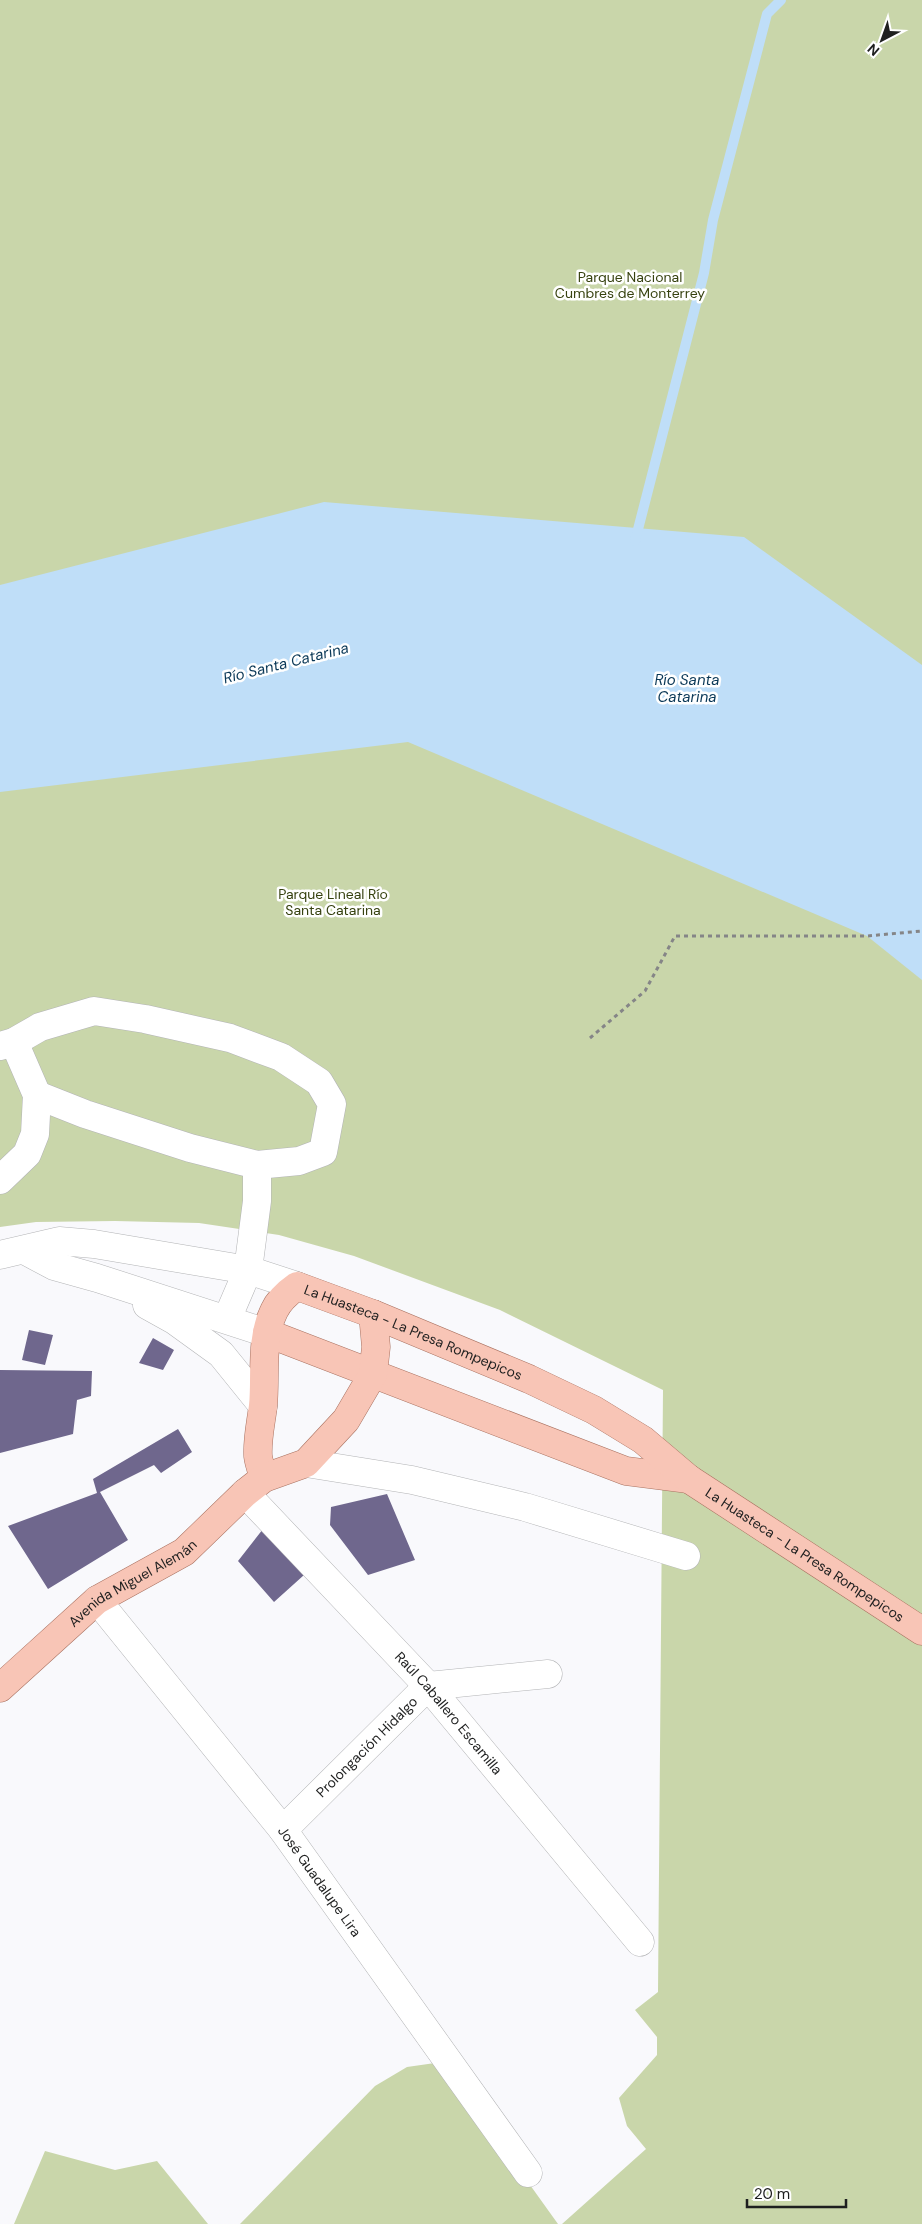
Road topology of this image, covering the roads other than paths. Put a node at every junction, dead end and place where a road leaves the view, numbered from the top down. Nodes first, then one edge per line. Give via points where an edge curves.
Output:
1 (7, 1044) edge
2 (37, 1095) junction
3 (257, 1164) junction
4 (0, 1180) edge
5 (12, 1253) edge
6 (248, 1270) junction
7 (97, 1278) junction
8 (297, 1286) junction
9 (374, 1314) junction
10 (227, 1320) junction
11 (268, 1333) junction
12 (373, 1374) junction
13 (263, 1406) junction
14 (306, 1463) junction
15 (689, 1478) junction
16 (255, 1486) junction
17 (686, 1556) dead end
18 (97, 1600) junction
19 (922, 1631) edge
20 (548, 1674) dead end
21 (428, 1686) junction
22 (0, 1688) edge
23 (283, 1830) junction
24 (640, 1942) dead end
25 (528, 2172) dead end

1 - 2 street
1 - 3 street via 40,1027 94,1011 145,1018 230,1038 281,1058 319,1082 332,1104 323,1152 299,1161
2 - 3 street via 190,1148
2 - 4 street via 35,1134 27,1154
3 - 6 street via 257,1201
5 - 6 street, La Huasteca - La Presa Rompepicos via 59,1241
5 - 7 street, La Huasteca - La Presa Rompepicos
6 - 8 street, La Huasteca - La Presa Rompepicos
6 - 10 street
7 - 10 street, La Huasteca - La Presa Rompepicos
7 - 13 street via 174,1320 221,1354
8 - 9 main road, La Huasteca - La Presa Rompepicos
8 - 11 main road via 283,1296 273,1312
9 - 12 main road, Avenida Miguel Alemán via 376,1346
9 - 15 main road, La Huasteca - La Presa Rompepicos via 594,1410 643,1440
10 - 11 street, La Huasteca - La Presa Rompepicos
11 - 12 main road, La Huasteca - La Presa Rompepicos
11 - 13 main road
12 - 14 main road, Avenida Miguel Alemán via 346,1420
12 - 15 main road, La Huasteca - La Presa Rompepicos via 626,1471
13 - 16 main road
14 - 16 main road, Avenida Miguel Alemán
14 - 17 street via 412,1480 525,1507
15 - 19 main road, La Huasteca - La Presa Rompepicos
16 - 18 main road, Avenida Miguel Alemán via 184,1552
16 - 21 street, Raúl Caballero Escamilla
18 - 22 main road, Avenida Miguel Alemán
18 - 23 street, José Guadalupe Lira
20 - 21 street, Prolongación Hidalgo
21 - 23 street, Prolongación Hidalgo
21 - 24 street, Raúl Caballero Escamilla
23 - 25 street, José Guadalupe Lira

